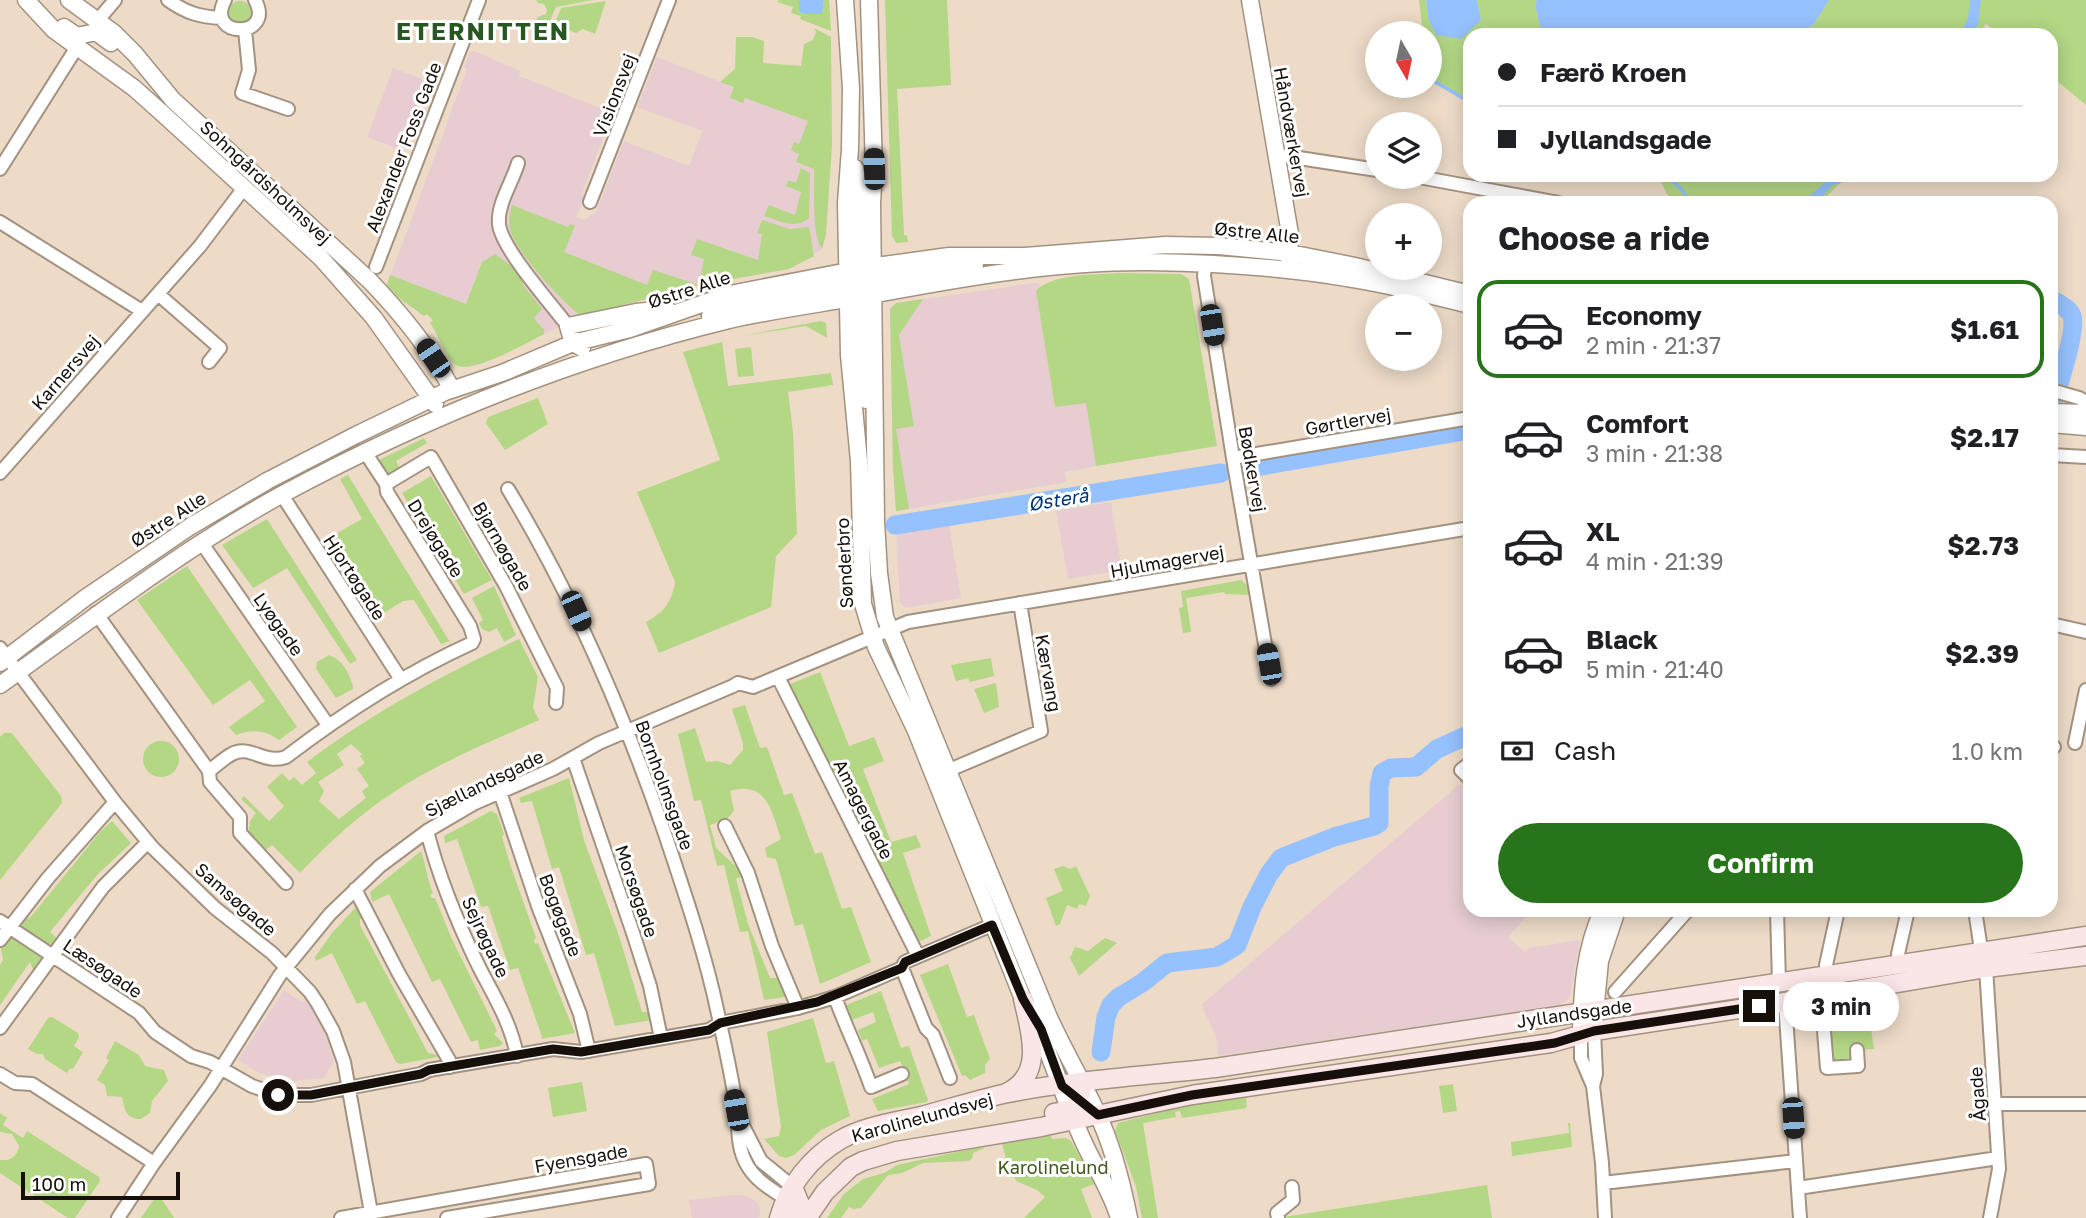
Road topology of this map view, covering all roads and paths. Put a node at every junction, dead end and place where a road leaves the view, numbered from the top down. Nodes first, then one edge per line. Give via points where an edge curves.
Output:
1 (26, 0) edge
2 (33, 0) edge
3 (69, 0) edge
4 (115, 0) edge
5 (168, 0) edge
6 (225, 0) edge
7 (255, 0) edge
8 (479, 0) edge
9 (670, 0) edge
10 (845, 0) edge
11 (1250, 0) edge
12 (869, 1) edge
13 (222, 18) junction
14 (98, 20) junction
15 (245, 30) junction
16 (82, 40) junction
17 (173, 100) junction
18 (288, 109) dead end
19 (1277, 156) junction
20 (518, 163) dead end
21 (1365, 168) edge
22 (0, 169) edge
23 (1442, 181) edge
24 (244, 188) junction
25 (1521, 196) edge
26 (590, 202) dead end
27 (0, 222) edge
28 (1290, 253) junction
29 (1205, 265) junction
30 (376, 267) dead end
31 (1288, 270) junction
32 (862, 283) junction
33 (1463, 291) edge
34 (158, 294) junction
35 (1463, 303) edge
36 (690, 307) junction
37 (142, 311) junction
38 (568, 326) junction
39 (573, 343) junction
40 (606, 355) junction
41 (209, 362) dead end
42 (453, 389) junction
43 (2058, 392) edge
44 (487, 398) junction
45 (2086, 402) edge
46 (434, 403) junction
47 (457, 411) junction
48 (2058, 412) edge
49 (2086, 413) edge
50 (1463, 419) edge
51 (2058, 425) edge
52 (2086, 427) edge
53 (365, 452) junction
54 (2058, 455) edge
55 (2082, 456) edge
56 (1233, 458) junction
57 (0, 473) edge
58 (311, 480) junction
59 (386, 485) junction
60 (508, 489) dead end
61 (282, 495) junction
62 (1463, 529) edge
63 (201, 542) junction
64 (1252, 564) junction
65 (1020, 603) junction
66 (96, 614) junction
67 (2058, 626) edge
68 (890, 629) junction
69 (2086, 632) edge
70 (872, 637) junction
71 (2, 656) edge
72 (18, 672) junction
73 (778, 677) junction
74 (400, 678) junction
75 (1271, 679) dead end
76 (0, 685) edge
77 (2086, 690) edge
78 (556, 703) dead end
79 (328, 725) junction
80 (627, 731) junction
81 (2075, 743) dead end
82 (573, 758) junction
83 (209, 771) junction
84 (947, 771) junction
85 (499, 792) junction
86 (115, 802) junction
87 (725, 826) dead end
88 (427, 831) junction
89 (148, 842) junction
90 (286, 883) dead end
91 (355, 889) junction
92 (1600, 917) edge
93 (1615, 917) edge
94 (1682, 917) edge
95 (1777, 917) edge
96 (1836, 917) edge
97 (1906, 917) edge
98 (1976, 917) edge
99 (4, 924) edge
100 (992, 925) junction
101 (2086, 936) edge
102 (0, 940) edge
103 (1980, 943) dead end
104 (52, 955) junction
105 (918, 956) junction
106 (2086, 956) edge
107 (1900, 965) junction
108 (287, 968) junction
109 (902, 968) junction
110 (1986, 968) junction
111 (1827, 976) junction
112 (1779, 983) junction
113 (1615, 992) dead end
114 (1821, 995) junction
115 (835, 997) junction
116 (1023, 999) junction
117 (1785, 1002) junction
118 (798, 1008) junction
119 (1589, 1011) junction
120 (720, 1023) junction
121 (0, 1028) edge
122 (1588, 1033) junction
123 (661, 1038) junction
124 (1857, 1050) dead end
125 (589, 1051) junction
126 (517, 1056) junction
127 (450, 1067) junction
128 (220, 1069) junction
129 (0, 1074) edge
130 (902, 1074) dead end
131 (950, 1078) dead end
132 (1062, 1086) junction
133 (348, 1087) junction
134 (1003, 1094) junction
135 (1077, 1103) junction
136 (1996, 1104) junction
137 (2086, 1104) edge
138 (1098, 1115) junction
139 (182, 1126) junction
140 (1796, 1161) junction
141 (153, 1163) junction
142 (1998, 1163) junction
143 (1603, 1183) junction
144 (1292, 1186) dead end
145 (1798, 1188) junction
146 (796, 1205) edge
147 (372, 1215) edge
148 (118, 1218) edge
149 (126, 1218) edge
150 (341, 1218) edge
151 (447, 1218) edge
152 (779, 1218) edge
153 (1119, 1218) edge
154 (1129, 1218) edge
155 (1278, 1218) edge
156 (1605, 1218) edge
157 (1800, 1218) edge
158 (1990, 1218) edge

1 - 16 street, Sohngårdsholmsvej via 54,30
2 - 16 street
3 - 14 street, Sohngårdsholmsvej
4 - 14 street
5 - 13 street via 185,12
6 - 13 street
7 - 15 street via 257,19
8 - 30 street, Alexander Foss Gade
9 - 26 street, Visionsvej
10 - 32 street, Sønderbro via 851,88 846,203
11 - 19 street, Håndværkervej
12 - 32 street, Sønderbro via 874,169
13 - 15 street via 228,27
14 - 16 street
14 - 17 street, Sohngårdsholmsvej via 135,54
15 - 18 street via 248,70 243,93
16 - 17 street via 96,32
16 - 22 street
16 - 24 street, Sohngårdsholmsvej
17 - 42 street, Sohngårdsholmsvej via 369,280 424,344
19 - 21 street
19 - 28 street, Håndværkervej
20 - 38 street via 499,224 508,247
23 - 25 street
24 - 34 street, Karnersvej
24 - 46 street, Sohngårdsholmsvej via 353,294
27 - 37 street
28 - 31 street, Håndværkervej
28 - 32 street, Østre Alle via 1165,245 1025,256
28 - 33 street, Østre Alle
29 - 31 street, Østre Alle
29 - 32 street, Østre Alle via 1109,262
29 - 56 street, Bødkervej
31 - 35 street, Østre Alle
32 - 36 street, Østre Alle via 825,276 730,294
32 - 40 street, Østre Alle
32 - 68 street, Sønderbro via 879,573 884,617
32 - 70 street, Sønderbro via 849,372 859,461 862,591
34 - 37 street, Karnersvej
34 - 41 street via 220,348
36 - 38 street
36 - 39 street, Østre Alle
37 - 57 street, Karnersvej
38 - 39 street
39 - 40 street
39 - 42 street, Østre Alle
39 - 44 street via 561,358
40 - 44 street, Østre Alle
42 - 46 street via 450,400
43 - 45 street
44 - 47 street, Østre Alle
46 - 47 street
46 - 58 street via 350,451
46 - 71 street, Østre Alle via 314,456 191,526
47 - 53 street, Østre Alle
48 - 49 street
50 - 56 street, Gørtlervej
51 - 52 street
53 - 58 street, Østre Alle
53 - 59 street, Drejøgade
54 - 55 street
56 - 64 street, Bødkervej
58 - 61 street, Østre Alle
59 - 74 street, Drejøgade via 474,633 472,643
59 - 78 street, Bjørnøgade via 431,457 514,602 557,688
60 - 80 street, Bornholmsgade via 576,611
61 - 63 street, Østre Alle
61 - 74 street, Hjortøgade
62 - 64 street, Hjulmagervej
63 - 66 street, Østre Alle
63 - 79 street, Lyøgade
64 - 65 street, Hjulmagervej
64 - 75 street, Bødkervej
65 - 68 street, Hjulmagervej
65 - 84 street, Kærvang via 1041,731
66 - 72 street, Østre Alle
66 - 83 street
67 - 69 street
68 - 70 street, Hjulmagervej
68 - 84 street, Sønderbro
70 - 73 street, Sjællandsgade
70 - 100 street, Sønderbro via 916,731
71 - 72 street, Samsøgade
72 - 76 street, Østre Alle
72 - 86 street, Samsøgade
73 - 80 street, Sjællandsgade via 752,687 738,683
73 - 105 street, Amagergade
74 - 79 street
77 - 81 street
79 - 83 street via 286,757 272,760 239,751
80 - 82 street, Sjællandsgade
80 - 120 street, Bornholmsgade via 681,882
82 - 85 street, Sjællandsgade
82 - 123 street, Morsøgade via 633,933
83 - 90 street via 210,782 240,817 240,833
84 - 135 street, Sønderbro via 1048,1015
85 - 88 street, Sjællandsgade
85 - 125 street, Bogøgade via 580,1014
86 - 89 street, Samsøgade
86 - 99 street
87 - 118 street via 748,873
88 - 91 street, Sjællandsgade
88 - 126 street, Sejrøgade via 447,893 502,1008
89 - 104 street via 103,887
89 - 108 street, Samsøgade via 215,908
91 - 108 street, Sjællandsgade
91 - 127 street
92 - 119 street via 1587,960
93 - 119 street
94 - 113 street
95 - 112 street
96 - 111 street
97 - 107 street
98 - 103 street
99 - 102 street
99 - 104 street, Læsøgade
100 - 105 street, Læsøgade
100 - 116 street, Sønderbro
101 - 107 main road, Jyllandsgade
104 - 121 street
104 - 128 street, Læsøgade via 139,1013 155,1032
105 - 109 street, Læsøgade
106 - 110 main road, Jyllandsgade
107 - 111 main road, Jyllandsgade
108 - 128 street, Sjællandsgade
108 - 133 street, Samsøgade via 310,992 331,1027
109 - 115 street, Læsøgade
109 - 131 street
110 - 114 main road, Jyllandsgade
110 - 136 street, Ågade
111 - 112 main road, Jyllandsgade
112 - 119 main road, Jyllandsgade
114 - 117 main road, Jyllandsgade
114 - 124 street via 1827,1068 1858,1066
115 - 118 street, Læsøgade
115 - 130 street via 871,1087
116 - 132 street, Sønderbro via 1041,1029
116 - 134 main road via 1034,1047 1032,1061 1020,1084
117 - 122 main road, Jyllandsgade
117 - 140 street
118 - 120 street, Læsøgade
119 - 122 street
119 - 135 main road, Jyllandsgade via 1214,1068
120 - 123 street, Læsøgade via 709,1030
120 - 146 street, Bornholmsgade via 741,1153 760,1182
122 - 138 main road, Jyllandsgade via 1555,1043 1192,1095
122 - 143 street via 1581,1058 1593,1086
123 - 125 street, Læsøgade
125 - 126 street, Læsøgade via 557,1049
126 - 127 street, Læsøgade
127 - 133 street, Læsøgade
128 - 133 street, Læsøgade via 278,1095 311,1095
128 - 139 street, Sjællandsgade
129 - 141 street via 15,1083 32,1084
132 - 134 main road, Karolinelundsvej
132 - 135 main road, Jyllandsgade
132 - 135 street, Sønderbro
133 - 147 street, Samsøgade
134 - 146 main road, Karolinelundsvej via 850,1135 818,1156
135 - 138 main road, Jyllandsgade
135 - 138 street
135 - 146 main road, Karolinelundsvej via 863,1161 819,1200
135 - 153 street
136 - 137 street
136 - 142 street, Ågade
138 - 154 street
139 - 141 street, Sjællandsgade
139 - 149 street, Sjællandsgade
140 - 143 street
140 - 145 street
141 - 148 street, Sjællandsgade
142 - 145 street
142 - 158 street, Ågade
143 - 156 street
144 - 155 street via 1293,1200 1277,1213
145 - 157 street
146 - 152 main road, Karolinelundsvej
147 - 150 street, Fyensgade
147 - 151 street, Fyensgade via 646,1164 649,1184

